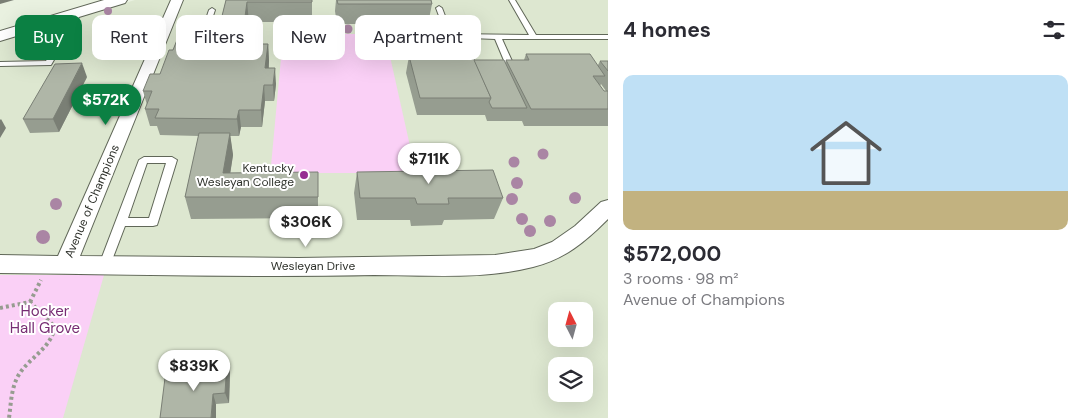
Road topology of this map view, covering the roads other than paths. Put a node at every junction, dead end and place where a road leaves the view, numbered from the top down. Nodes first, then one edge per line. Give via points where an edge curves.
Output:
1 (120, 0) edge
2 (177, 0) edge
3 (512, 0) edge
4 (439, 8) dead end
5 (80, 10) junction
6 (212, 10) dead end
7 (210, 15) edge
8 (0, 36) edge
9 (496, 36) junction
10 (534, 36) junction
11 (608, 37) edge
12 (0, 64) edge
13 (512, 70) edge
14 (608, 207) edge
15 (120, 222) junction
16 (0, 264) edge
17 (65, 265) junction
18 (105, 265) junction

1 - 5 street
2 - 17 street, Avenue of Champions
3 - 10 lane
4 - 9 lane via 450,36
5 - 8 street
5 - 12 lane via 48,63
6 - 7 lane
9 - 10 lane
9 - 13 lane
10 - 11 lane
14 - 18 street, Wesleyan Drive via 574,239 554,251 500,263 358,267
15 - 15 lane via 153,222 172,160 144,160
15 - 18 lane
16 - 17 street, Wesleyan Drive
17 - 18 street, Wesleyan Drive

